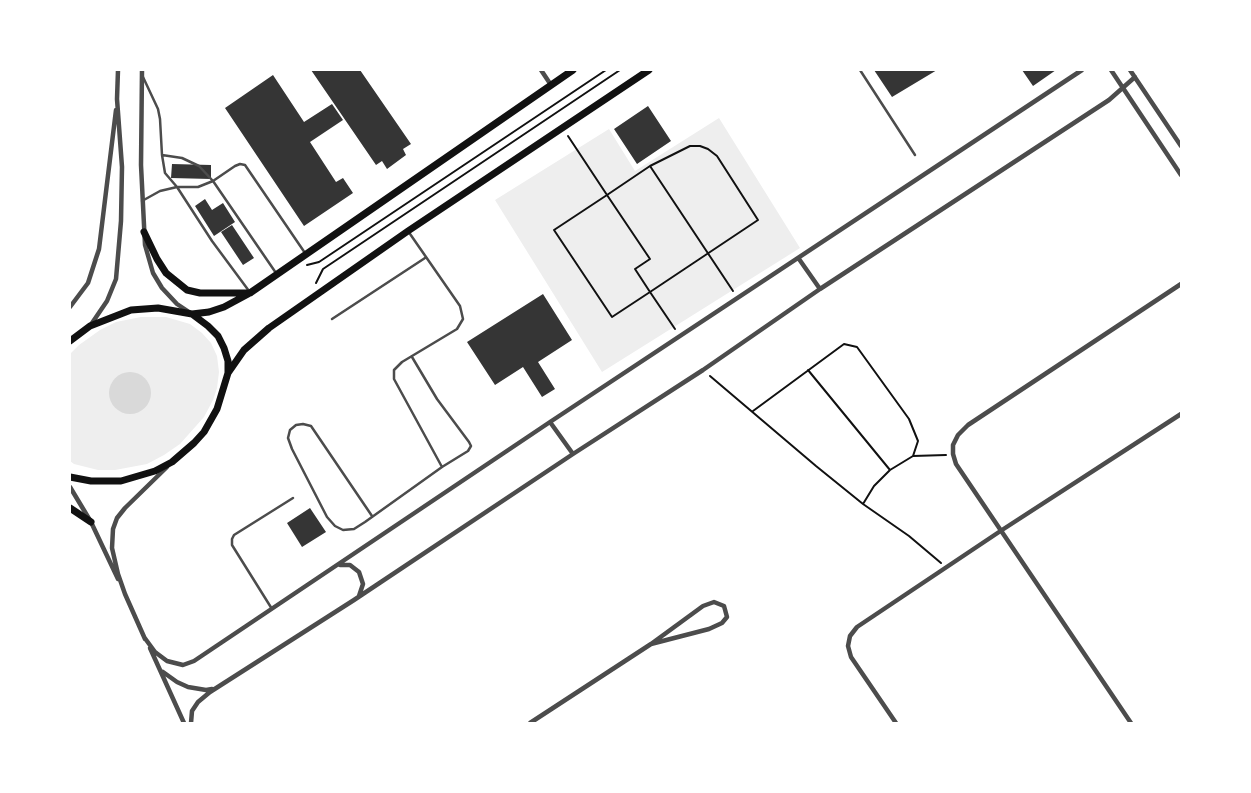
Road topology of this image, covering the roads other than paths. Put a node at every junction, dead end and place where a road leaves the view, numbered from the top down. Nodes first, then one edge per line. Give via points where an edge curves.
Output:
1 (118, 70) edge
2 (541, 70) edge
3 (649, 70) edge
4 (860, 70) edge
5 (1082, 70) edge
6 (1111, 70) edge
7 (1130, 70) edge
8 (142, 71) edge
9 (568, 71) edge
10 (1135, 76) junction
11 (551, 84) junction
12 (1123, 88) junction
13 (117, 98) junction
14 (1181, 146) edge
15 (162, 155) junction
16 (915, 155) dead end
17 (1181, 175) edge
18 (213, 181) junction
19 (177, 187) junction
20 (142, 202) junction
21 (408, 231) junction
22 (144, 232) junction
23 (306, 254) junction
24 (425, 258) junction
25 (799, 259) junction
26 (276, 275) junction
27 (1181, 284) edge
28 (820, 289) junction
29 (250, 293) junction
30 (70, 307) edge
31 (192, 314) junction
32 (332, 319) dead end
33 (90, 326) junction
34 (70, 341) edge
35 (412, 357) junction
36 (228, 373) junction
37 (1181, 414) edge
38 (550, 422) junction
39 (573, 454) junction
40 (172, 462) junction
41 (442, 467) junction
42 (70, 477) edge
43 (70, 487) edge
44 (293, 498) dead end
45 (70, 508) edge
46 (372, 516) junction
47 (91, 522) junction
48 (1002, 530) junction
49 (337, 566) junction
50 (125, 594) junction
51 (354, 600) junction
52 (272, 609) junction
53 (144, 637) junction
54 (651, 644) junction
55 (157, 665) junction
56 (216, 688) junction
57 (184, 723) edge
58 (190, 723) edge
59 (530, 723) edge
60 (896, 723) edge
61 (1131, 723) edge

1 - 13 street
2 - 11 street
3 - 21 main road
4 - 16 lane
5 - 25 street
6 - 12 street
7 - 10 street
8 - 15 lane via 158,109
8 - 20 street
9 - 11 main road
10 - 12 street
10 - 14 street
11 - 23 main road
12 - 17 street
12 - 28 street
13 - 30 street via 99,249 88,283
13 - 33 street via 122,167 116,279
15 - 18 lane via 182,158 199,166
15 - 19 lane via 165,173
18 - 19 lane via 198,187
18 - 23 lane via 235,166 245,165
18 - 26 lane
19 - 20 lane via 160,191
19 - 29 lane
20 - 22 street
21 - 24 lane
21 - 36 main road via 269,328 244,350
22 - 29 main road via 166,273 187,290
22 - 31 street via 148,258 162,288
23 - 26 main road
24 - 32 lane
24 - 35 lane via 460,306 463,319 458,329
25 - 28 street
25 - 38 street
26 - 29 main road
27 - 48 street via 968,424 958,436 952,454 956,464
28 - 39 street
29 - 31 main road via 224,307
31 - 33 main road via 158,308 138,309 119,313
31 - 36 main road via 218,336 228,361
33 - 34 main road
35 - 41 lane via 394,370 394,379
35 - 41 lane via 437,399 469,442 468,451
36 - 40 main road via 217,409 204,432
37 - 48 street
38 - 39 street
38 - 49 street
39 - 51 street
40 - 42 main road via 121,481
40 - 50 street via 117,518 112,548
41 - 46 lane
43 - 47 street
44 - 52 lane via 234,534 232,539
45 - 47 main road
46 - 46 lane via 354,529 342,530 335,526 292,449 288,438 290,430 296,425 311,426
47 - 50 street
48 - 60 street via 850,636 851,657
48 - 61 street
49 - 51 street via 350,565 362,578 362,590
49 - 52 street
50 - 53 street
51 - 56 street
52 - 53 street via 183,665 167,661
53 - 55 street
54 - 54 street via 703,606 714,602 724,606 727,617 722,624
54 - 59 street
55 - 56 street via 163,673 188,687
55 - 57 street
56 - 58 street via 198,702

